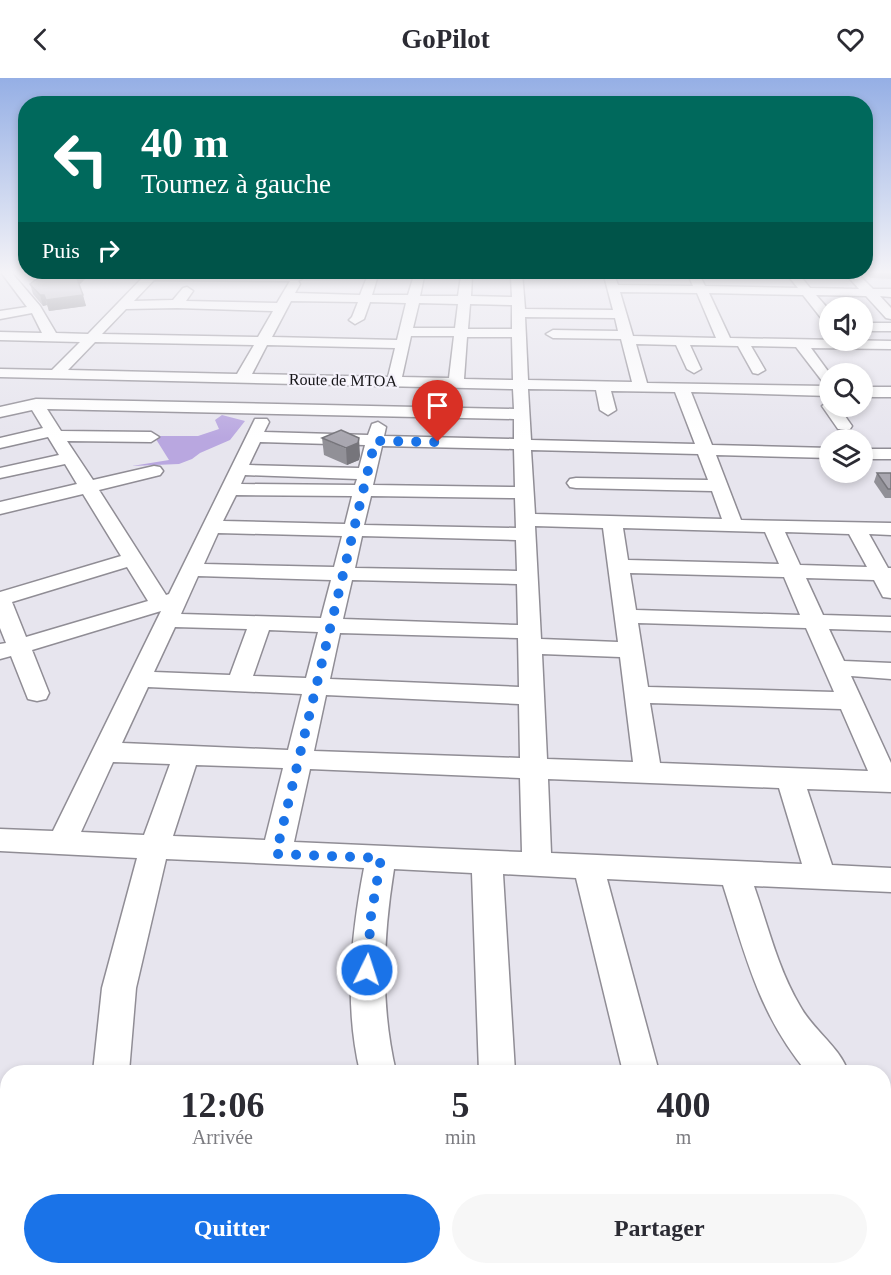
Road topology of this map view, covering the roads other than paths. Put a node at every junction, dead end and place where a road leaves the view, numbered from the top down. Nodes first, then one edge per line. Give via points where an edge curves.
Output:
1 (45, 327) edge
2 (102, 327) edge
3 (270, 327) edge
4 (409, 327) edge
5 (460, 327) edge
6 (520, 327) edge
7 (593, 327) edge
8 (626, 327) edge
9 (640, 327) edge
10 (666, 327) edge
11 (713, 327) edge
12 (873, 327) edge
13 (891, 327) edge
14 (461, 333) junction
15 (520, 333) junction
16 (553, 334) dead end
17 (0, 336) edge
18 (36, 336) junction
19 (51, 337) junction
20 (92, 338) junction
21 (404, 338) junction
22 (262, 341) junction
23 (675, 341) junction
24 (725, 342) junction
25 (742, 342) junction
26 (377, 343) junction
27 (800, 343) junction
28 (819, 343) edge
29 (873, 344) edge
30 (891, 345) edge
31 (22, 348) dead end
32 (861, 351) edge
33 (868, 356) dead end
34 (694, 369) dead end
35 (758, 370) dead end
36 (0, 373) edge
37 (61, 374) junction
38 (378, 375) junction
39 (819, 376) edge
40 (218, 377) junction
41 (243, 377) junction
42 (456, 382) junction
43 (522, 384) junction
44 (602, 386) junction
45 (640, 386) junction
46 (681, 387) junction
47 (819, 388) edge
48 (873, 392) edge
49 (891, 392) edge
50 (0, 406) edge
51 (31, 406) junction
52 (200, 408) junction
53 (268, 409) junction
54 (608, 410) dead end
55 (381, 411) junction
56 (0, 412) edge
57 (523, 414) junction
58 (838, 417) edge
59 (844, 426) dead end
60 (55, 434) junction
61 (254, 437) junction
62 (151, 438) dead end
63 (375, 441) junction
64 (0, 443) edge
65 (524, 445) junction
66 (667, 450) junction
67 (705, 451) junction
68 (819, 453) edge
69 (873, 456) edge
70 (69, 458) junction
71 (888, 458) edge
72 (154, 471) dead end
73 (0, 473) edge
74 (234, 479) junction
75 (365, 482) junction
76 (576, 483) dead end
77 (622, 485) junction
78 (676, 486) junction
79 (719, 486) junction
80 (87, 487) junction
81 (524, 493) junction
82 (0, 508) edge
83 (621, 522) junction
84 (734, 525) junction
85 (772, 526) junction
86 (212, 527) junction
87 (525, 527) junction
88 (856, 528) junction
89 (891, 529) edge
90 (353, 530) junction
91 (133, 559) junction
92 (618, 566) junction
93 (191, 570) junction
94 (792, 571) junction
95 (343, 574) junction
96 (527, 578) junction
97 (888, 580) edge
98 (0, 599) edge
99 (168, 607) junction
100 (626, 616) junction
101 (815, 622) junction
102 (260, 623) junction
103 (891, 624) edge
104 (330, 625) junction
105 (529, 639) junction
106 (9, 649) edge
107 (631, 650) junction
108 (836, 669) junction
109 (891, 670) edge
110 (139, 679) junction
111 (239, 683) junction
112 (316, 686) junction
113 (37, 693) dead end
114 (637, 695) junction
115 (531, 696) junction
116 (850, 701) junction
117 (104, 752) junction
118 (186, 755) junction
119 (298, 759) junction
120 (534, 768) junction
121 (648, 773) junction
122 (790, 778) junction
123 (889, 782) edge
124 (0, 840) edge
125 (61, 844) junction
126 (154, 849) junction
127 (276, 854) junction
128 (381, 858) junction
129 (487, 862) junction
130 (537, 865) junction
131 (589, 868) junction
132 (734, 873) junction
133 (821, 877) junction
134 (891, 880) edge
135 (112, 1065) edge
136 (377, 1065) edge
137 (497, 1065) edge
138 (639, 1065) edge
139 (825, 1065) edge

1 - 19 street
2 - 20 street
3 - 22 street
4 - 21 street
5 - 14 street
6 - 15 street
7 - 16 street
8 - 45 street
9 - 23 street
10 - 23 street
11 - 24 street
12 - 13 street
14 - 15 street
14 - 21 street
14 - 42 street
15 - 43 street
17 - 18 street
18 - 19 street
18 - 31 street
19 - 20 street
20 - 22 street
20 - 37 street
21 - 26 street
21 - 38 street
22 - 26 street
22 - 41 street
23 - 24 street
23 - 34 street
24 - 25 street
25 - 27 street
25 - 35 street
26 - 38 street
27 - 28 street
27 - 39 street
29 - 30 street
32 - 33 street
36 - 37 street, Route de MTOA
37 - 40 street, Route de MTOA
37 - 51 street
38 - 41 street, Route de MTOA
38 - 42 street, Route de MTOA
38 - 55 street
40 - 41 street, Route de MTOA
40 - 52 street
42 - 43 street, Route de MTOA
43 - 44 street, Route de MTOA
43 - 57 street
44 - 45 street, Route de MTOA
44 - 54 street
45 - 46 street, Route de MTOA
46 - 47 street, Route de MTOA
46 - 67 street
48 - 49 street
50 - 51 street
51 - 52 street
51 - 56 street
51 - 60 street
52 - 53 street
53 - 55 street
53 - 61 street
55 - 57 street
55 - 63 street
57 - 65 street
58 - 59 street
60 - 62 street
60 - 64 street
60 - 70 street
61 - 63 street
61 - 74 street
63 - 65 street
63 - 75 street
65 - 66 street
65 - 81 street
66 - 67 street
66 - 78 street
67 - 68 street
67 - 79 street
69 - 71 street
70 - 73 street
70 - 80 street
72 - 80 street
74 - 75 street
74 - 86 street
75 - 81 street
75 - 90 street
76 - 77 street
77 - 78 street
77 - 83 street
78 - 79 street
79 - 84 street
80 - 82 street
80 - 91 street
81 - 87 street
83 - 84 street
83 - 87 street
83 - 92 street
84 - 85 street
85 - 88 street
85 - 94 street
86 - 90 street
86 - 93 street
87 - 90 street
87 - 96 street
88 - 89 street
88 - 97 street
90 - 95 street
91 - 98 street
91 - 99 street
92 - 94 street
92 - 100 street
93 - 95 street
93 - 99 street
94 - 97 street
94 - 101 street
95 - 96 street
95 - 104 street
96 - 105 street
98 - 106 street
99 - 102 street
99 - 106 street
99 - 110 street
100 - 101 street
100 - 107 street
101 - 103 street
101 - 108 street
102 - 104 street
102 - 111 street
104 - 105 street
104 - 112 street
105 - 107 street
105 - 115 street
106 - 113 street
107 - 114 street
108 - 109 street
108 - 116 street
110 - 111 street
110 - 117 street
111 - 112 street
112 - 115 street
112 - 119 street
114 - 116 street
114 - 121 street
115 - 120 street
116 - 123 street
117 - 118 street
117 - 125 street
118 - 119 street
118 - 126 street
119 - 120 street
119 - 127 street
120 - 121 street
120 - 130 street
121 - 122 street
122 - 123 street
122 - 133 street
124 - 125 street
125 - 126 street
126 - 127 street
126 - 135 street via 120,988
127 - 128 street
128 - 129 street
128 - 136 street via 367,970 369,1027
129 - 130 street
129 - 137 street
130 - 131 street
131 - 132 street
131 - 138 street
132 - 133 street
132 - 139 street via 766,975 786,1015
133 - 134 street

